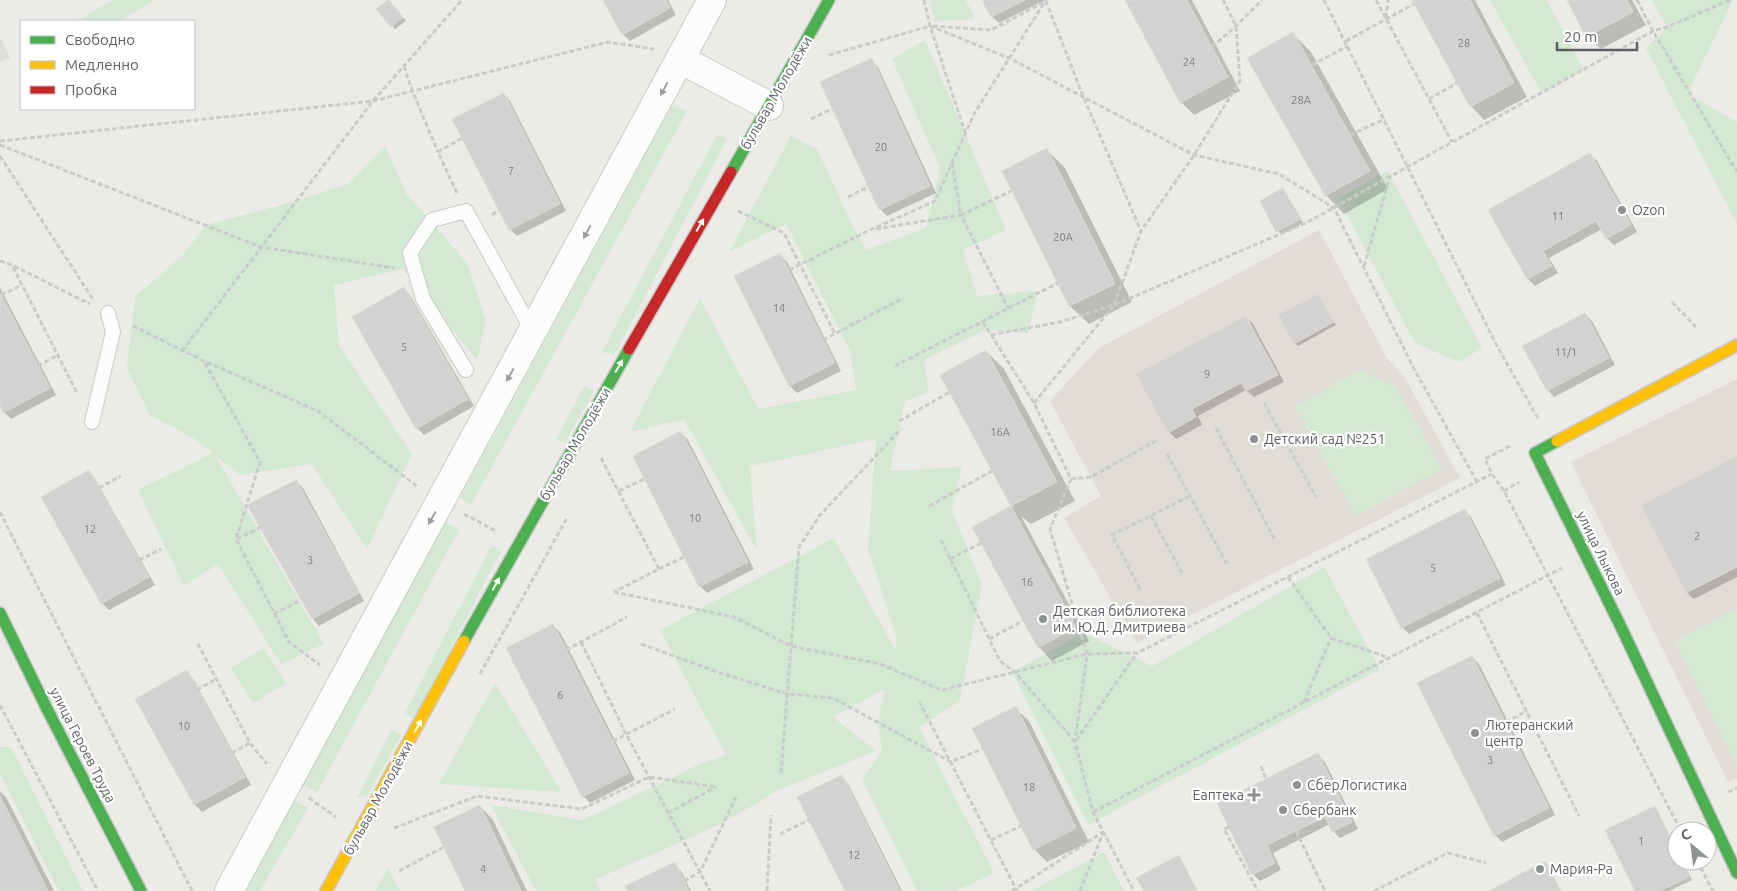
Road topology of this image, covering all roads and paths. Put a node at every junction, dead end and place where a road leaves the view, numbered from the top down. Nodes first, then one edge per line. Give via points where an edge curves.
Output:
1 (462, 0) edge
2 (712, 0) edge
3 (829, 0) edge
4 (924, 0) edge
5 (1046, 0) edge
6 (1223, 0) edge
7 (1262, 0) edge
8 (1324, 0) edge
9 (1376, 0) edge
10 (1388, 0) edge
11 (1637, 0) edge
12 (1730, 0) edge
13 (1414, 4) dead end
14 (1386, 19) junction
15 (930, 26) junction
16 (1236, 26) junction
17 (1653, 31) junction
18 (1346, 41) junction
19 (1212, 46) dead end
20 (1348, 46) junction
21 (821, 57) dead end
22 (1009, 58) junction
23 (680, 59) junction
24 (1312, 65) dead end
25 (404, 66) junction
26 (1457, 83) dead end
27 (412, 90) junction
28 (1083, 96) junction
29 (1429, 99) junction
30 (373, 101) junction
31 (769, 106) junction
32 (832, 109) dead end
33 (811, 119) dead end
34 (1385, 119) junction
35 (965, 132) junction
36 (1350, 135) dead end
37 (462, 138) dead end
38 (0, 141) edge
39 (1452, 142) junction
40 (0, 145) edge
41 (438, 152) junction
42 (1194, 155) junction
43 (0, 156) edge
44 (952, 162) junction
45 (1408, 166) junction
46 (1737, 172) edge
47 (1390, 176) junction
48 (868, 187) dead end
49 (1011, 190) dead end
50 (848, 197) dead end
51 (1334, 208) junction
52 (737, 210) dead end
53 (466, 211) junction
54 (960, 215) junction
55 (870, 230) junction
56 (1141, 231) junction
57 (261, 247) junction
58 (0, 262) edge
59 (801, 264) junction
60 (12, 265) junction
61 (414, 267) junction
62 (1364, 267) junction
63 (789, 270) dead end
64 (1058, 283) dead end
65 (22, 285) junction
66 (1, 295) edge
67 (904, 298) dead end
68 (1672, 302) dead end
69 (1114, 305) junction
70 (1008, 308) junction
71 (108, 313) joint
72 (983, 322) junction
73 (1696, 327) dead end
74 (533, 332) junction
75 (836, 334) junction
76 (991, 335) junction
77 (823, 340) dead end
78 (1737, 345) edge
79 (182, 351) junction
80 (58, 354) junction
81 (204, 361) junction
82 (38, 366) dead end
83 (895, 366) dead end
84 (466, 370) dead end
85 (950, 392) dead end
86 (1034, 403) junction
87 (1264, 403) dead end
88 (899, 421) dead end
89 (92, 422) joint
90 (1216, 428) dead end
91 (901, 429) dead end
92 (1159, 439) dead end
93 (1515, 443) dead end
94 (1552, 444) junction
95 (1167, 454) dead end
96 (601, 458) dead end
97 (992, 471) dead end
98 (1492, 474) junction
99 (121, 476) dead end
100 (644, 479) dead end
101 (1071, 479) junction
102 (1477, 482) junction
103 (99, 488) dead end
104 (619, 491) junction
105 (1190, 496) junction
106 (1316, 498) dead end
107 (441, 501) junction
108 (929, 506) dead end
109 (0, 512) edge
110 (1151, 516) junction
111 (261, 527) dead end
112 (236, 539) junction
113 (941, 540) dead end
114 (1275, 540) dead end
115 (518, 544) junction
116 (981, 544) dead end
117 (161, 550) dead end
118 (1586, 556) junction
119 (684, 557) dead end
120 (950, 559) junction
121 (139, 560) dead end
122 (1228, 566) dead end
123 (660, 569) junction
124 (1182, 573) dead end
125 (1549, 575) junction
126 (1288, 577) junction
127 (1140, 589) dead end
128 (300, 600) dead end
129 (0, 613) edge
130 (1477, 613) junction
131 (274, 614) junction
132 (627, 617) dead end
133 (1023, 621) dead end
134 (1331, 638) junction
135 (989, 639) junction
136 (581, 642) junction
137 (198, 644) dead end
138 (641, 644) dead end
139 (791, 646) junction
140 (566, 650) dead end
141 (1137, 653) junction
142 (1087, 654) junction
143 (1390, 658) junction
144 (327, 670) dead end
145 (1015, 672) junction
146 (216, 679) junction
147 (197, 690) dead end
148 (788, 694) junction
149 (919, 701) dead end
150 (1304, 703) junction
151 (0, 704) edge
152 (675, 709) dead end
153 (1527, 711) junction
154 (1506, 722) dead end
155 (626, 734) junction
156 (613, 741) dead end
157 (1075, 742) junction
158 (250, 743) junction
159 (982, 749) dead end
160 (232, 753) dead end
161 (951, 762) junction
162 (1261, 766) dead end
163 (781, 773) dead end
164 (649, 777) junction
165 (1266, 779) dead end
166 (288, 783) junction
167 (736, 797) dead end
168 (1093, 812) junction
169 (668, 813) junction
170 (771, 815) dead end
171 (1579, 816) dead end
172 (809, 820) dead end
173 (1676, 821) edge
174 (1021, 826) dead end
175 (1229, 827) dead end
176 (394, 828) dead end
177 (1296, 831) dead end
178 (1103, 832) junction
179 (359, 833) junction
180 (780, 834) dead end
181 (991, 840) junction
182 (444, 847) dead end
183 (1486, 863) dead end
184 (1702, 871) edge
185 (399, 872) dead end
186 (700, 872) junction
187 (1737, 873) edge
188 (684, 881) dead end
189 (1015, 890) edge
190 (98, 891) edge
191 (141, 891) edge
192 (192, 891) edge
193 (230, 891) edge
194 (326, 891) edge
195 (710, 891) edge
196 (767, 891) edge
197 (1080, 891) edge
198 (1134, 891) edge
199 (1258, 891) edge
200 (1325, 891) edge
201 (1374, 891) edge
202 (1713, 891) edge

1 - 25 path
2 - 23 street
3 - 31 street, бульвар Молодёжи
4 - 15 path
5 - 15 path via 991,30
5 - 22 path
5 - 28 path
6 - 16 path
7 - 16 path
8 - 18 path
9 - 14 path
10 - 14 path
11 - 17 path
12 - 17 path
13 - 14 path
14 - 18 path
14 - 29 path
15 - 21 path
15 - 22 path
15 - 35 path
16 - 19 path
16 - 42 path via 1240,80
17 - 39 path
17 - 46 path
18 - 20 path
20 - 24 path
20 - 34 path
22 - 28 path
22 - 35 path
23 - 27 path via 660,50 608,42
23 - 31 street
23 -> 74 street
25 - 27 path
25 - 30 path
26 - 29 path
27 - 30 path
27 - 41 path
28 - 42 path
28 - 56 path
29 - 39 path
30 - 38 path
30 - 57 path
115 -> 31 street, бульвар Молодёжи
32 - 33 path
34 - 36 path
34 - 45 path
35 - 44 path
37 - 41 path
39 - 45 path
40 - 57 path
41 - 53 path
42 - 51 path via 1279,174
42 - 56 path
43 - 60 path via 98,308
44 - 54 path
44 - 55 path via 935,201
45 - 47 path
45 - 94 path via 1497,346
47 - 51 path
47 - 62 path
48 - 50 path
49 - 54 path
51 - 62 path
51 - 69 path
52 - 59 path via 784,233
53 - 61 lane via 432,220 410,253
53 - 74 lane
54 - 55 path
54 - 70 path
55 - 59 path
56 - 69 path
57 - 61 path via 403,269
57 - 79 path
58 - 60 path
59 - 63 path
59 - 75 path
60 - 65 path
61 - 84 lane via 423,299
62 - 102 path via 1412,365
64 - 70 path
65 - 66 path
65 - 80 path
67 - 75 path
68 - 73 path
69 - 76 path via 1060,322
69 - 86 path
70 - 72 path
71 - 79 path
71 - 89 lane via 113,332
72 - 76 path
72 - 83 path
74 -> 107 street
75 - 77 path
76 - 86 path
78 - 94 street, улица Лыкова
79 - 81 path
80 - 82 path
80 - 89 path
81 - 107 path via 318,411 425,493
81 - 112 path via 260,462
85 - 88 path
86 - 101 path
87 - 106 path
90 - 114 path
91 - 139 path via 820,515 799,547
92 - 101 path via 1091,477
93 - 98 path via 1485,459
94 - 118 street, улица Лыкова via 1535,453
95 - 105 path
96 - 104 path
97 - 108 path
98 - 102 path
98 - 125 path
99 - 103 path
100 - 104 path
101 - 142 path via 1050,529
102 - 126 path
104 - 123 path
105 - 110 path
105 - 122 path
107 - 115 path
107 -> 166 street
109 - 192 path
110 - 124 path
110 - 127 path via 1112,535
111 - 112 path
112 - 131 path
113 - 120 path
179 -> 115 street, бульвар Молодёжи
116 - 120 path
117 - 121 path
118 - 125 path
118 - 187 street, улица Лыкова
119 - 123 path
120 - 135 path
123 - 139 path via 614,592 734,616
125 - 130 path
125 - 173 path
126 - 134 path
126 - 141 path
128 - 131 path
129 - 191 street, улица Героев Труда
130 - 143 path
130 - 153 path
131 - 144 path via 289,642
132 - 136 path
133 - 135 path
134 - 143 path
134 - 150 path
135 - 145 path via 1000,661
136 - 140 path
136 - 155 path
137 - 146 path
138 - 148 path
139 - 145 path via 880,664 942,690
139 - 148 path
141 - 142 path
141 - 157 path
142 - 145 path
142 - 157 path
143 - 150 path
145 - 157 path
146 - 147 path
146 - 158 path
148 - 161 path via 833,698
148 - 163 path
149 - 161 path
150 - 168 path
151 - 190 path
152 - 155 path
153 - 154 path
153 - 171 path
155 - 156 path
155 - 164 path
157 - 168 path
158 - 160 path
158 - 166 path via 270,768
159 - 161 path
161 - 181 path
162 - 165 path
164 - 169 path
164 - 169 path via 717,787
164 - 176 path via 582,809 477,796
166 - 179 path
166 - 193 street
167 - 186 path
168 - 178 path
169 - 186 path
170 - 196 path
172 - 180 path
174 - 181 path
175 - 199 path via 1224,829
177 - 200 path
178 - 189 path
178 - 197 path
178 - 198 path
179 - 194 street, бульвар Молодёжи
181 - 189 path
182 - 185 path
183 - 201 path via 1448,853
184 - 202 path
186 - 188 path
186 - 195 path

